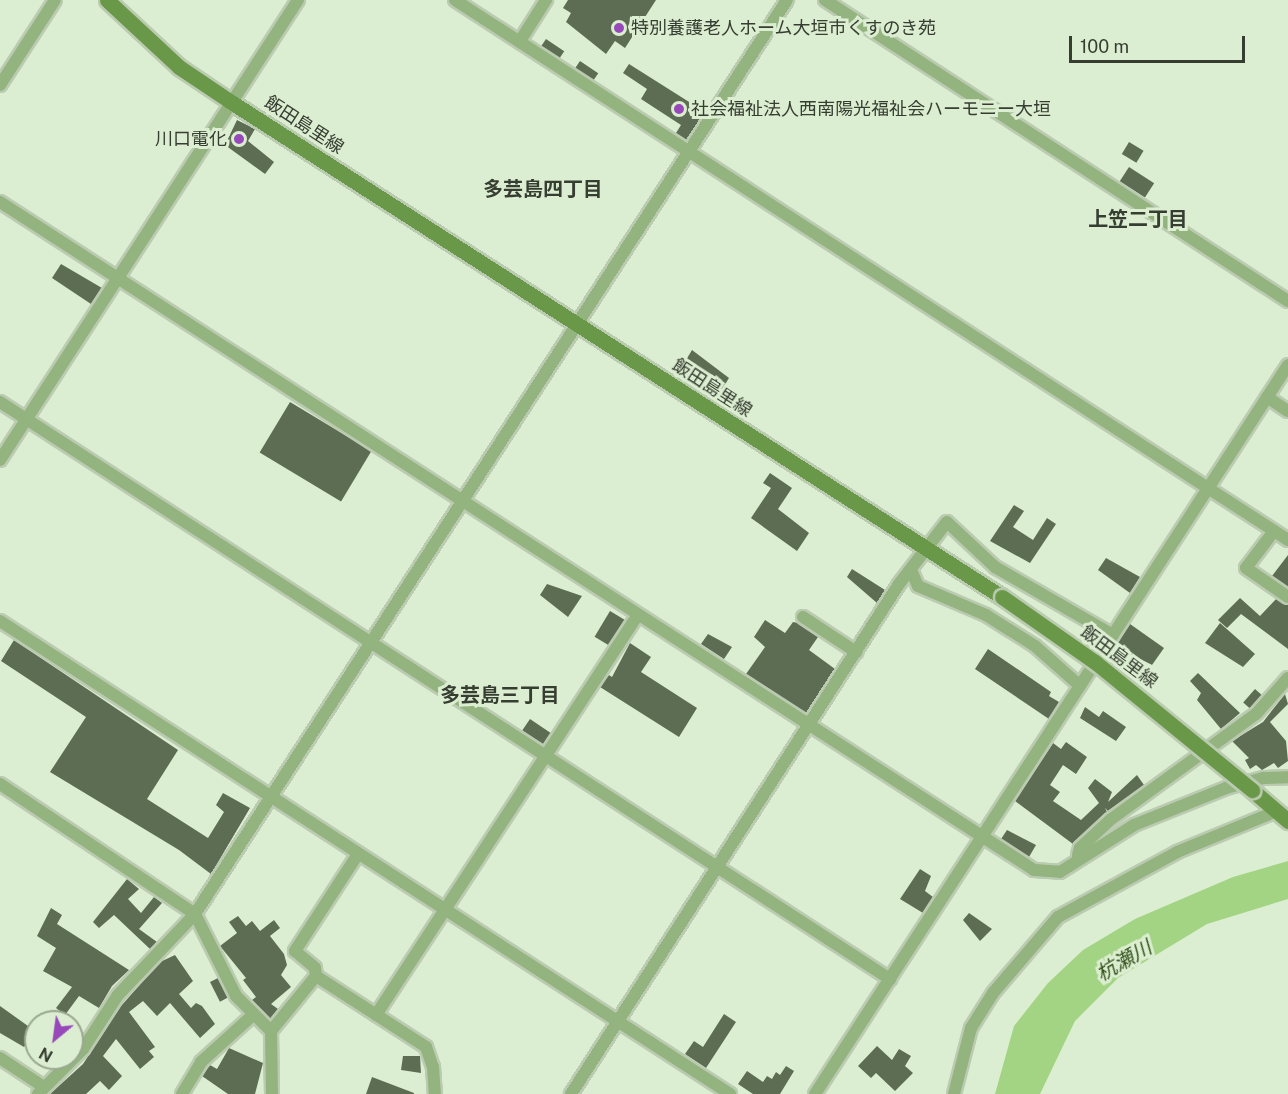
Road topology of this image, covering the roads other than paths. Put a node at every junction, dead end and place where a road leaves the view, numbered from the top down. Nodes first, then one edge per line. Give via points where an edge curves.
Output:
1 (55, 0) edge
2 (107, 0) edge
3 (298, 0) edge
4 (455, 0) edge
5 (546, 0) edge
6 (787, 0) edge
7 (825, 0) edge
8 (519, 41) junction
9 (0, 85) edge
10 (231, 102) junction
11 (688, 150) junction
12 (0, 202) edge
13 (118, 277) junction
14 (1288, 301) edge
15 (577, 323) junction
16 (1288, 365) edge
17 (1267, 397) junction
18 (0, 402) edge
19 (1288, 411) edge
20 (26, 419) junction
21 (0, 460) edge
22 (1208, 489) junction
23 (462, 501) junction
24 (1274, 531) junction
25 (1288, 540) edge
26 (926, 550) junction
27 (912, 573) junction
28 (1288, 597) edge
29 (638, 615) junction
30 (803, 617) dead end
31 (0, 621) edge
32 (1113, 635) junction
33 (369, 644) junction
34 (856, 652) junction
35 (1288, 678) edge
36 (1080, 686) junction
37 (808, 726) junction
38 (545, 756) junction
39 (1288, 777) edge
40 (0, 784) edge
41 (269, 798) junction
42 (1282, 816) edge
43 (982, 837) junction
44 (358, 854) junction
45 (1078, 857) junction
46 (717, 867) junction
47 (445, 910) junction
48 (195, 914) junction
49 (316, 976) junction
50 (890, 979) junction
51 (253, 1015) junction
52 (376, 1015) junction
53 (617, 1021) junction
54 (272, 1031) junction
55 (0, 1058) edge
56 (41, 1090) edge
57 (182, 1094) edge
58 (272, 1094) edge
59 (435, 1094) edge
60 (571, 1094) edge
61 (730, 1094) edge
62 (815, 1094) edge
63 (954, 1094) edge

1 - 9 street
2 - 10 main road, 飯田島里線 via 179,67
3 - 10 street
4 - 8 street
5 - 8 street
6 - 11 street
7 - 14 street
8 - 11 street
10 - 13 street
10 - 15 main road, 飯田島里線
11 - 15 street
11 - 22 street
12 - 13 street
13 - 20 street
13 - 23 street
15 - 23 street
15 - 26 main road, 飯田島里線
16 - 17 street
17 - 19 street
17 - 22 street
18 - 20 street
20 - 21 street
20 - 33 street
22 - 24 street
22 - 32 street
23 - 29 street
23 - 33 street
24 - 25 street
24 - 28 street via 1246,568
26 - 27 street
26 - 32 street via 947,522 995,567
26 - 42 main road, 飯田島里線, bridge via 1095,662
27 - 34 street via 899,584
27 - 36 street via 918,586 986,615 1035,646
29 - 37 street
29 - 38 street
30 - 34 street
31 - 41 street
32 - 36 street
33 - 38 street
33 - 41 street
34 - 37 street
35 - 45 street via 1223,741 1110,820 1080,848
36 - 43 street
37 - 43 street
37 - 46 street
38 - 46 street
38 - 47 street
39 - 45 street via 1226,788 1134,825
40 - 48 street
41 - 44 street
41 - 48 street
42 - 63 street via 1177,852 1058,917 993,993 972,1028
43 - 45 street via 1048,874 1060,872
43 - 50 street
44 - 47 street
44 - 49 street via 295,951 315,968
46 - 50 street
46 - 53 street
47 - 52 street
47 - 53 street
48 - 51 street via 236,996
48 - 56 street via 118,995 83,1049
49 - 52 street
49 - 54 street
50 - 62 street
51 - 54 street
51 - 57 street via 201,1062
52 - 59 street via 426,1047 433,1067
53 - 60 street
53 - 61 street
54 - 58 street
55 - 56 street

